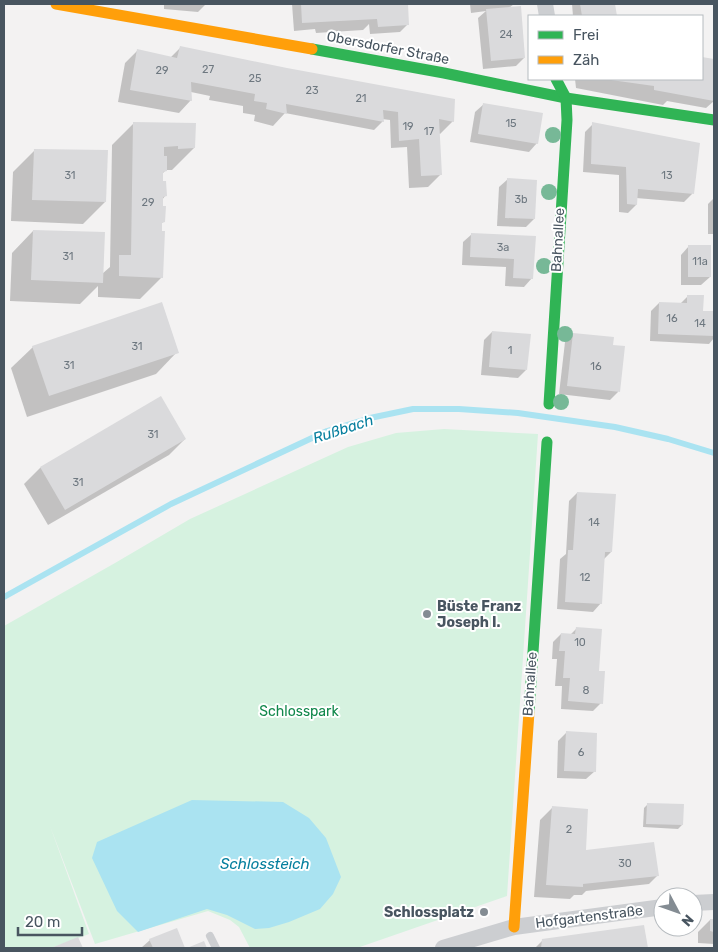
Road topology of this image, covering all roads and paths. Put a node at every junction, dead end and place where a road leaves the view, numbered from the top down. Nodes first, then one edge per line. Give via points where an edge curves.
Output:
1 (56, 4) edge
2 (141, 11) edge
3 (557, 80) edge
4 (566, 98) junction
5 (714, 120) edge
6 (549, 404) dead end
7 (547, 442) dead end
8 (653, 908) edge
9 (514, 927) junction
10 (210, 936) dead end
11 (216, 948) edge
12 (443, 948) edge

1 - 2 street, Obersdorfer Straße
2 - 4 street, Obersdorfer Straße
3 - 4 street, Bahnallee
4 - 5 street, Obersdorfer Straße
4 - 6 street, Bahnallee
7 - 9 street, Bahnallee
8 - 9 street, Hofgartenstraße
9 - 12 street
10 - 11 lane

